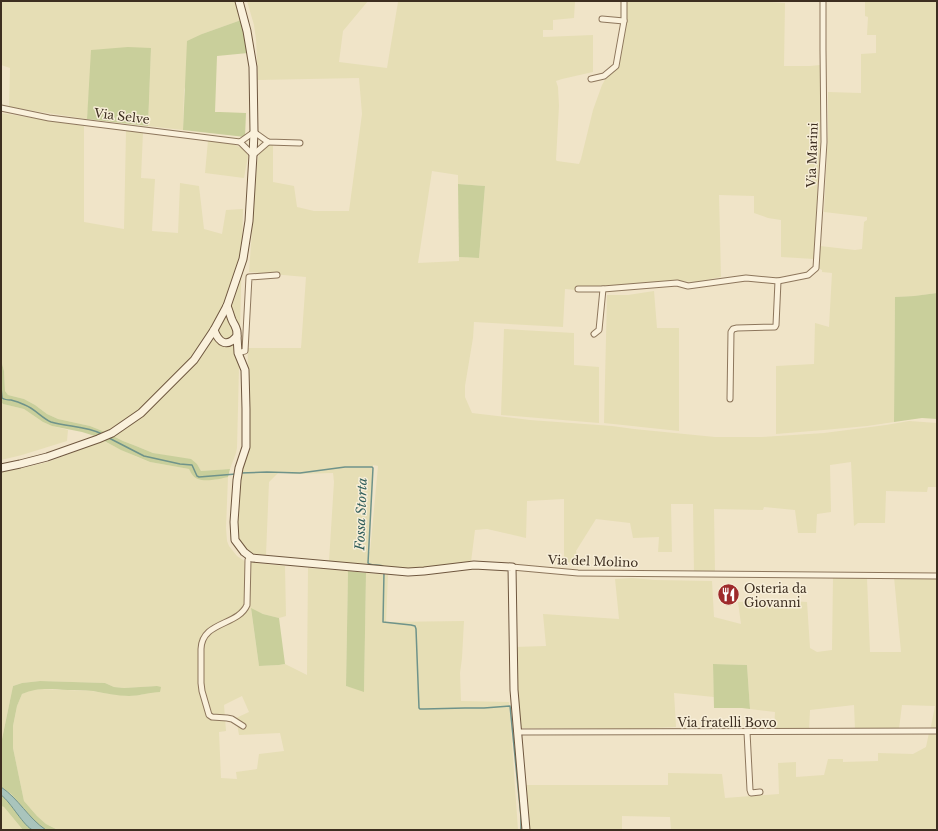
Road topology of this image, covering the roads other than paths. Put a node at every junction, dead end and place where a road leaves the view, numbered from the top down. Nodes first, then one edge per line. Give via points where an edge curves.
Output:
1 (239, 1) edge
2 (624, 1) edge
3 (823, 1) edge
4 (602, 19) dead end
5 (624, 21) junction
6 (591, 79) dead end
7 (1, 108) edge
8 (254, 132) junction
9 (240, 142) junction
10 (268, 142) junction
11 (300, 143) dead end
12 (253, 155) junction
13 (277, 275) dead end
14 (778, 281) junction
15 (578, 289) dead end
16 (603, 289) junction
17 (227, 306) junction
18 (219, 322) junction
19 (232, 322) junction
20 (214, 330) junction
21 (594, 334) dead end
22 (237, 336) junction
23 (224, 342) junction
24 (206, 344) junction
25 (238, 353) junction
26 (730, 399) dead end
27 (1, 468) edge
28 (250, 557) junction
29 (512, 567) junction
30 (937, 576) edge
31 (243, 726) dead end
32 (937, 731) edge
33 (518, 732) junction
34 (747, 732) junction
35 (760, 792) dead end
36 (526, 830) edge

1 - 8 street via 253,66
2 - 5 street
3 - 14 street, Via Marini via 824,142 816,268 808,275
4 - 5 street
5 - 6 street via 616,66 604,76
7 - 9 street, Via Selve via 49,118
8 - 9 street
8 - 10 street
8 - 12 street
9 - 12 street
10 - 11 street
10 - 12 street
12 - 17 street via 249,221 243,259
13 - 25 street via 249,277 245,351
14 - 16 street, Via Marini via 746,278 688,286 677,283
14 - 26 street via 775,327 737,328 731,332
15 - 16 street, Via Marini
16 - 21 street via 600,330
17 - 18 street
17 - 19 street
18 - 19 street
18 - 20 street
19 - 22 street via 237,329
20 - 23 street via 217,337
20 - 24 street
22 - 23 street
22 - 25 street
23 - 24 street
23 - 25 street
24 - 27 street via 154,401 112,433 47,457
25 - 28 street via 245,370 246,447 237,480 235,540
28 - 29 street via 416,572 474,565
28 - 31 street via 245,609 241,614 210,631 201,645 202,691 209,714 212,717 232,719
29 - 30 street, Via del Molino via 578,573
29 - 33 street via 514,690
32 - 34 street, Via fratelli Bovo
33 - 34 street, Via fratelli Bovo
33 - 36 street
34 - 35 street via 750,790 751,793

